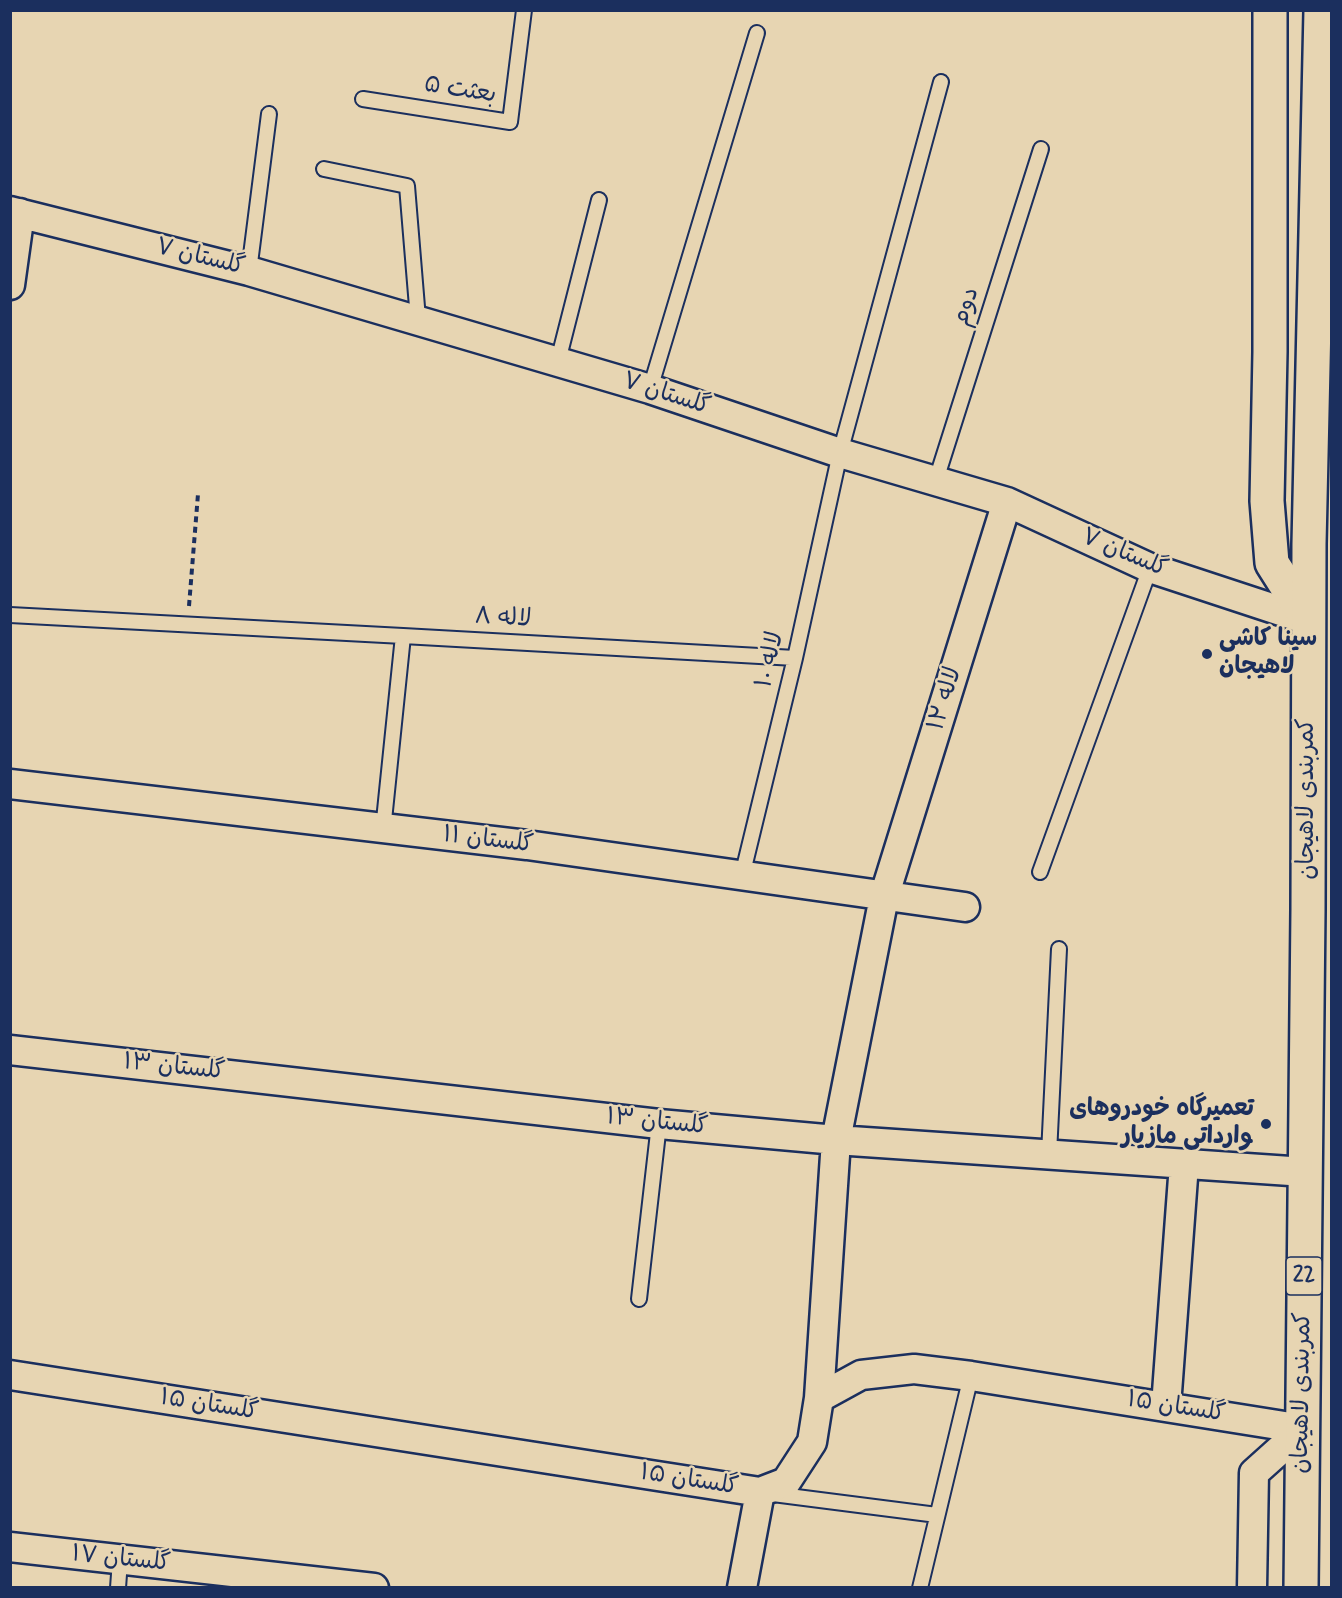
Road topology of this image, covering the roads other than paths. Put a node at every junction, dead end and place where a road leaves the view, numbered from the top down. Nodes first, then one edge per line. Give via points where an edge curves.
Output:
1 (524, 10) edge
2 (1270, 10) edge
3 (1321, 10) edge
4 (757, 33) dead end
5 (941, 82) dead end
6 (363, 99) dead end
7 (269, 114) dead end
8 (1041, 149) dead end
9 (324, 169) dead end
10 (599, 200) dead end
11 (15, 212) edge
12 (249, 271) junction
13 (10, 285) edge
14 (418, 320) junction
15 (558, 361) junction
16 (650, 389) junction
17 (840, 453) junction
18 (936, 480) junction
19 (1007, 502) junction
20 (1150, 568) junction
21 (10, 615) edge
22 (1308, 620) junction
23 (403, 636) junction
24 (795, 658) junction
25 (10, 784) edge
26 (383, 830) junction
27 (1040, 872) dead end
28 (742, 876) junction
29 (884, 897) junction
30 (965, 908) dead end
31 (1320, 910) edge
32 (1059, 949) dead end
33 (10, 1050) edge
34 (659, 1124) junction
35 (836, 1140) junction
36 (1049, 1154) junction
37 (1184, 1164) junction
38 (1305, 1172) junction
39 (639, 1299) dead end
40 (10, 1375) edge
41 (971, 1376) junction
42 (819, 1398) junction
43 (1167, 1406) junction
44 (1303, 1429) junction
45 (760, 1492) junction
46 (937, 1515) junction
47 (10, 1547) edge
48 (120, 1560) junction
49 (118, 1587) edge
50 (374, 1587) edge
51 (742, 1587) edge
52 (920, 1587) edge
53 (1252, 1587) edge
54 (1301, 1587) edge

1 - 6 lane, بعثت ۵ via 510,122
2 - 22 main road via 1267,501 1272,563
3 - 22 main road, کمربندی لاهیجان / 22
4 - 16 lane
5 - 17 lane, لاله ۱۰
7 - 12 lane
8 - 18 lane, دوم
9 - 14 lane via 407,186
10 - 15 lane
11 - 12 street, گلستان ۷
11 - 13 street
12 - 14 street, گلستان ۷
14 - 15 street, گلستان ۷
15 - 16 street, گلستان ۷
16 - 17 street, گلستان ۷
17 - 18 street, گلستان ۷
17 - 24 lane, لاله ۱۰
18 - 19 street, گلستان ۷
19 - 20 street, گلستان ۷
19 - 29 street, لاله ۱۲
20 - 22 street, گلستان ۷
20 - 27 lane
21 - 23 lane, لاله ۸
22 - 31 main road, کمربندی لاهیجان / 22
23 - 24 lane, لاله ۸
23 - 26 lane
24 - 28 lane, لاله ۱۰
25 - 26 street, گلستان ۱۱
26 - 28 street, گلستان ۱۱ via 527,845
28 - 29 street, گلستان ۱۱
29 - 30 street, گلستان ۱۱
29 - 35 street, لاله ۱۲
31 - 38 main road, کمربندی لاهیجان / 22
32 - 36 lane
33 - 34 street, گلستان ۱۳
34 - 35 street, گلستان ۱۳
34 - 39 lane
35 - 36 street, گلستان ۱۳
35 - 42 street, لاله ۱۲
36 - 37 street, گلستان ۱۳
37 - 38 street, گلستان ۱۳
37 - 43 street
38 - 44 main road, کمربندی لاهیجان / 22
40 - 45 street, گلستان ۱۵
41 - 42 street, گلستان ۱۵ via 914,1369 861,1375
41 - 43 street, گلستان ۱۵
41 - 46 lane
42 - 45 street, گلستان ۱۵ via 812,1442 786,1482
43 - 44 street, گلستان ۱۵
44 - 53 street via 1254,1473
44 - 54 main road, کمربندی لاهیجان / 22
45 - 46 lane
45 - 51 street
46 - 52 lane
47 - 48 street, گلستان ۱۷
48 - 49 lane
48 - 50 street, گلستان ۱۷

